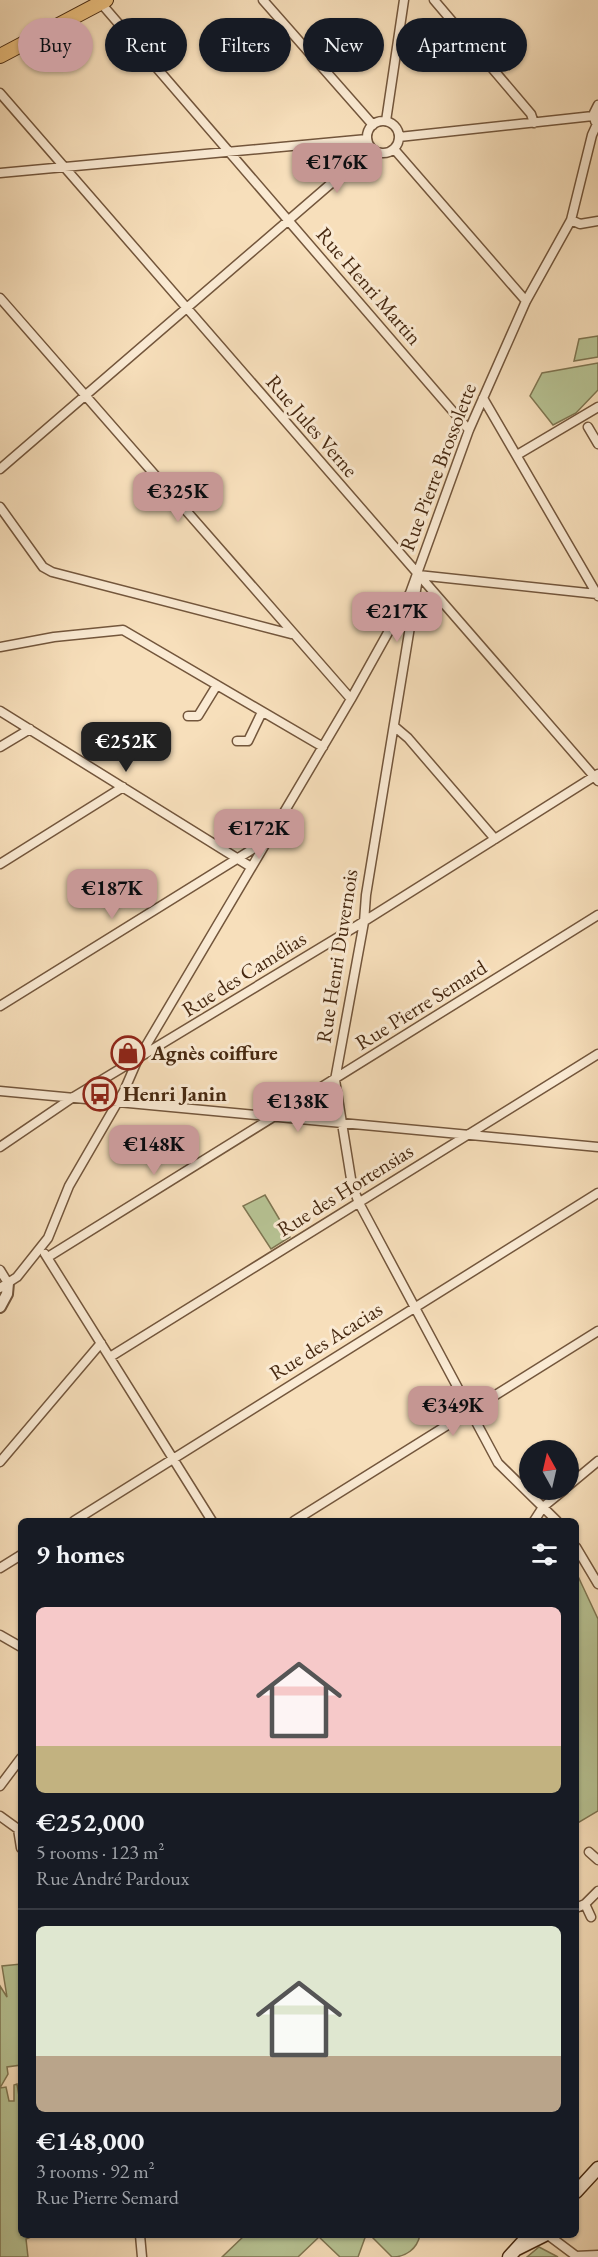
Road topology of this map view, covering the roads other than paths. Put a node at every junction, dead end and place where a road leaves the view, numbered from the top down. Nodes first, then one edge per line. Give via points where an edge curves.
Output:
1 (263, 0) edge
2 (404, 0) edge
3 (434, 0) edge
4 (101, 1) edge
5 (0, 56) edge
6 (0, 93) edge
7 (598, 105) edge
8 (386, 122) junction
9 (596, 122) edge
10 (534, 123) junction
11 (372, 125) junction
12 (399, 137) junction
13 (367, 140) junction
14 (371, 148) junction
15 (394, 149) junction
16 (230, 152) junction
17 (66, 167) junction
18 (0, 173) edge
19 (287, 219) junction
20 (571, 220) junction
21 (598, 221) edge
22 (0, 298) edge
23 (526, 301) junction
24 (186, 308) junction
25 (85, 395) junction
26 (483, 398) junction
27 (598, 407) edge
28 (588, 427) dead end
29 (469, 430) junction
30 (598, 444) edge
31 (517, 455) junction
32 (0, 469) edge
33 (0, 507) edge
34 (418, 575) junction
35 (597, 595) edge
36 (393, 624) junction
37 (410, 630) junction
38 (292, 634) junction
39 (0, 647) edge
40 (217, 686) junction
41 (351, 699) junction
42 (0, 711) edge
43 (262, 712) junction
44 (188, 716) dead end
45 (394, 727) junction
46 (30, 729) junction
47 (237, 741) dead end
48 (0, 747) edge
49 (323, 747) junction
50 (597, 777) edge
51 (123, 787) junction
52 (495, 839) junction
53 (267, 840) junction
54 (237, 858) junction
55 (0, 864) edge
56 (251, 867) junction
57 (598, 915) edge
58 (364, 922) junction
59 (0, 1006) edge
60 (183, 1033) junction
61 (152, 1037) junction
62 (598, 1054) edge
63 (137, 1061) junction
64 (334, 1080) junction
65 (0, 1091) edge
66 (72, 1098) junction
67 (116, 1102) junction
68 (273, 1117) junction
69 (340, 1123) junction
70 (466, 1136) junction
71 (0, 1146) edge
72 (598, 1147) edge
73 (598, 1193) edge
74 (359, 1203) junction
75 (40, 1250) junction
76 (48, 1257) junction
77 (0, 1270) edge
78 (4, 1286) edge
79 (414, 1306) junction
80 (0, 1307) edge
81 (598, 1331) edge
82 (101, 1343) junction
83 (110, 1357) junction
84 (470, 1411) junction
85 (173, 1458) junction
86 (598, 1461) edge
87 (0, 1462) edge
88 (579, 1477) edge
89 (552, 1500) edge
90 (543, 1507) junction
91 (79, 1518) edge
92 (210, 1518) edge
93 (299, 1518) edge
94 (536, 1518) edge
95 (554, 1518) edge
96 (579, 1552) edge
97 (18, 1557) edge
98 (0, 1568) edge
99 (598, 1584) edge
100 (0, 1635) edge
101 (18, 1645) edge
102 (18, 1762) edge
103 (0, 1786) edge
104 (0, 1816) edge
105 (18, 1829) edge
106 (589, 1852) dead end
107 (598, 1860) edge
108 (598, 1892) edge
109 (585, 1904) junction
110 (579, 1907) edge
111 (591, 1917) dead end
112 (598, 2168) edge
113 (579, 2189) edge
114 (140, 2238) edge
115 (526, 2238) edge
116 (542, 2238) edge
117 (561, 2240) edge
118 (513, 2253) edge
119 (598, 2255) edge
120 (142, 2257) edge

1 - 11 street
2 - 8 street
3 - 10 street via 531,114
4 - 5 main road
4 - 16 street, Rue Henri Martin
6 - 17 street, Rue Jules Verne
7 - 9 street, Rue Pierre Brossolette
8 - 11 street
8 - 12 street via 395,127
9 - 10 street
9 - 20 street, Rue Pierre Brossolette
10 - 12 street
11 - 13 street
12 - 15 street
13 - 14 street
13 - 16 street
14 - 15 street via 380,153
14 - 19 street
15 - 23 street
16 - 17 street
16 - 19 street, Rue Henri Martin
17 - 18 street
17 - 24 street, Rue Jules Verne
19 - 24 street
19 - 29 street, Rue Henri Martin
20 - 21 street via 580,224
20 - 23 street, Rue Pierre Brossolette
22 - 25 street
23 - 26 street, Rue Pierre Brossolette
24 - 25 street
24 - 34 street, Rue Jules Verne
25 - 32 street
25 - 38 street
26 - 29 street, Rue Pierre Brossolette
26 - 31 street
27 - 31 street
28 - 30 street
29 - 34 street, Rue Pierre Brossolette
31 - 35 street
33 - 38 street via 43,567 52,572
34 - 35 street
34 - 36 street, Rue Pierre Brossolette
34 - 37 street, Rue Henri Duvernois
34 - 50 street, Rue Jules Verne
36 - 37 street via 402,622
36 - 41 street, Rue Pierre Brossolette
37 - 45 street, Rue Henri Duvernois
38 - 41 street
39 - 40 street via 123,630
40 - 43 street
40 - 44 street via 198,716
41 - 49 street, Rue Pierre Brossolette
42 - 46 street
43 - 47 street via 248,741
43 - 49 street
45 - 52 street via 408,738
45 - 58 street, Rue Henri Duvernois
46 - 48 street
46 - 51 street
49 - 53 street, Rue Pierre Brossolette
50 - 52 street, Rue des Camélias
51 - 54 street
51 - 55 street
52 - 58 street, Rue des Camélias
53 - 54 street
53 - 56 street, Rue Pierre Brossolette
54 - 56 street
54 - 59 street
56 - 61 street, Rue Pierre Brossolette
57 - 64 street, Rue Pierre Semard
58 - 60 street, Rue des Camélias
58 - 64 street, Rue Henri Duvernois
60 - 61 street via 161,1043
60 - 63 street, Rue des Camélias
61 - 63 street, Rue Pierre Brossolette
62 - 70 street, Rue des Hortensias
63 - 66 street, Rue des Camélias
63 - 67 street, Rue Pierre Brossolette
64 - 68 street, Rue Pierre Semard
64 - 69 street, Rue Henri Duvernois
65 - 66 street
66 - 67 street
66 - 71 street, Rue des Camélias
67 - 68 street
67 - 75 street, Rue Pierre Brossolette via 69,1186
68 - 69 street
68 - 76 street, Rue Pierre Semard
69 - 70 street
69 - 74 street, Rue Henri Duvernois
70 - 72 street
70 - 74 street, Rue des Hortensias
73 - 79 street, Rue des Acacias
74 - 79 street, Rue Henri Duvernois
74 - 83 street, Rue des Hortensias
75 - 76 street
75 - 78 street, Rue Pierre Brossolette
76 - 82 street
77 - 78 street
78 - 80 street, Rue Pierre Brossolette via 7,1294
79 - 84 street, Rue Henri Duvernois
79 - 85 street, Rue des Acacias
81 - 84 street
82 - 83 street
82 - 87 street
83 - 85 street
84 - 90 street, Rue Henri Duvernois via 498,1463
84 - 93 street
85 - 91 street, Rue des Acacias
85 - 92 street
86 - 88 street
89 - 90 street
90 - 94 street
90 - 95 street, Rue Henri Duvernois
96 - 99 street
97 - 98 street
100 - 101 street
102 - 103 street
104 - 105 street
106 - 107 street
108 - 109 street
109 - 110 street
109 - 111 street
112 - 113 main road
114 - 120 street
115 - 118 main road
116 - 118 main road
117 - 119 street via 576,2256

